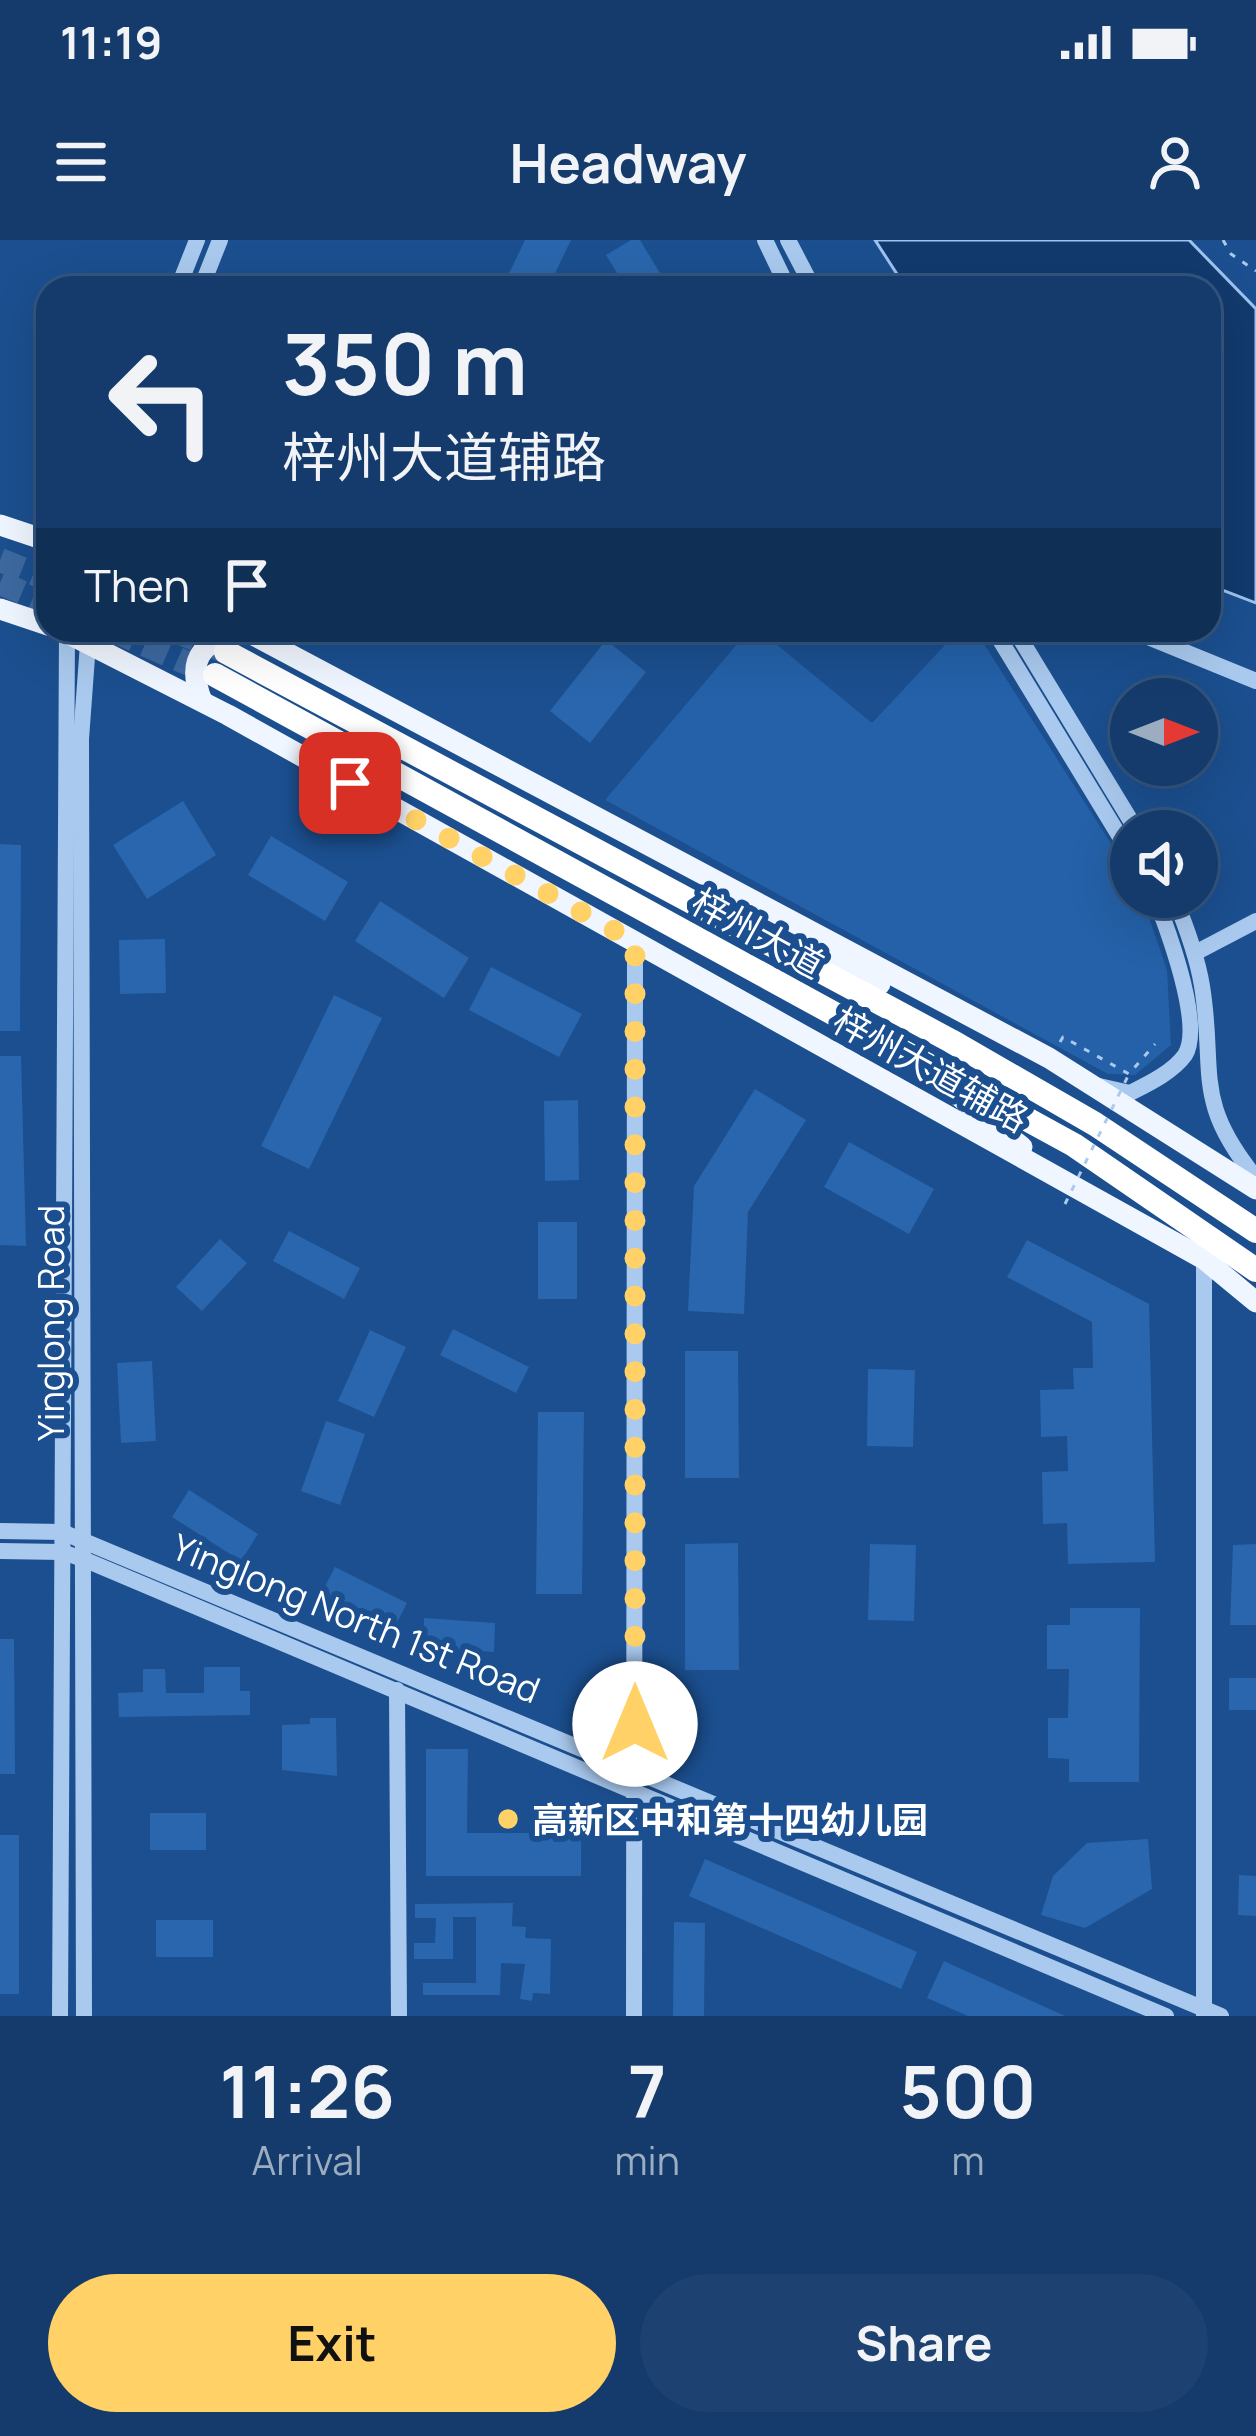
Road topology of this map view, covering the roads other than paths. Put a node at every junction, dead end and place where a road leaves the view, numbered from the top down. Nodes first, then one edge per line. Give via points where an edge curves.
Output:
1 (197, 240) edge
2 (220, 240) edge
3 (765, 240) edge
4 (788, 240) edge
5 (183, 276) edge
6 (206, 276) edge
7 (782, 276) edge
8 (806, 276) edge
9 (0, 525) edge
10 (36, 537) edge
11 (0, 609) edge
12 (36, 621) edge
13 (70, 642) edge
14 (71, 642) edge
15 (89, 642) edge
16 (210, 642) edge
17 (266, 642) edge
18 (1001, 642) edge
19 (1022, 642) edge
20 (1160, 642) edge
21 (1256, 681) edge
22 (202, 701) junction
23 (1124, 810) edge
24 (1110, 821) edge
25 (693, 901) junction
26 (1163, 918) edge
27 (1182, 918) edge
28 (1256, 921) edge
29 (635, 942) junction
30 (1196, 953) junction
31 (889, 1045) junction
32 (1030, 1048) junction
33 (1091, 1084) junction
34 (1054, 1176) junction
35 (1256, 1178) edge
36 (1256, 1189) edge
37 (1256, 1231) edge
38 (1204, 1259) junction
39 (1256, 1270) edge
40 (1256, 1302) edge
41 (0, 1531) edge
42 (62, 1532) junction
43 (83, 1550) junction
44 (0, 1551) edge
45 (62, 1552) junction
46 (397, 1690) junction
47 (635, 1769) junction
48 (634, 1790) junction
49 (1204, 2011) edge
50 (60, 2016) edge
51 (84, 2016) edge
52 (399, 2016) edge
53 (634, 2016) edge
54 (1166, 2016) edge
55 (1221, 2016) edge

1 - 5 street
2 - 6 street
3 - 7 street
4 - 8 street
9 - 10 main road
11 - 12 main road, 梓州大道辅路
13 - 42 street, Yinglong Road
14 - 43 street, Yinglong Road via 81,739
15 - 22 main road, 梓州大道辅路
16 - 22 main road via 195,672
17 - 32 main road, 梓州大道辅路
18 - 24 street
19 - 23 street
20 - 21 street
22 - 29 main road, 梓州大道辅路
25 - 31 highway, 梓州大道 via 221,664
25 - 32 main road
25 - 37 highway, 梓州大道 via 1095,1124
26 - 33 street via 1183,973 1184,1058 1130,1093
27 - 30 street
28 - 30 street
29 - 34 main road, 梓州大道辅路
29 - 47 street
30 - 35 street via 1206,1079 1216,1114
31 - 34 main road
31 - 39 highway, 梓州大道 via 1074,1145
32 - 33 main road, 梓州大道辅路
33 - 36 main road, 梓州大道辅路
34 - 38 main road, 梓州大道辅路
38 - 40 main road, 梓州大道辅路
38 - 49 street
41 - 42 street
42 - 43 street, Yinglong North 1st Road
42 - 45 street, Yinglong Road
43 - 45 street, Yinglong North 1st Road
43 - 46 street, Yinglong North 1st Road
43 - 47 street, Yinglong North 1st Road
43 - 51 street, Yinglong Road
44 - 45 street, Yinglong North 1st Road
45 - 50 street, Yinglong Road
46 - 48 street, Yinglong North 1st Road
46 - 52 street
47 - 48 street
47 - 49 street, Yinglong North 1st Road
48 - 53 street
48 - 54 street, Yinglong North 1st Road
49 - 55 street, Yinglong North 1st Road

